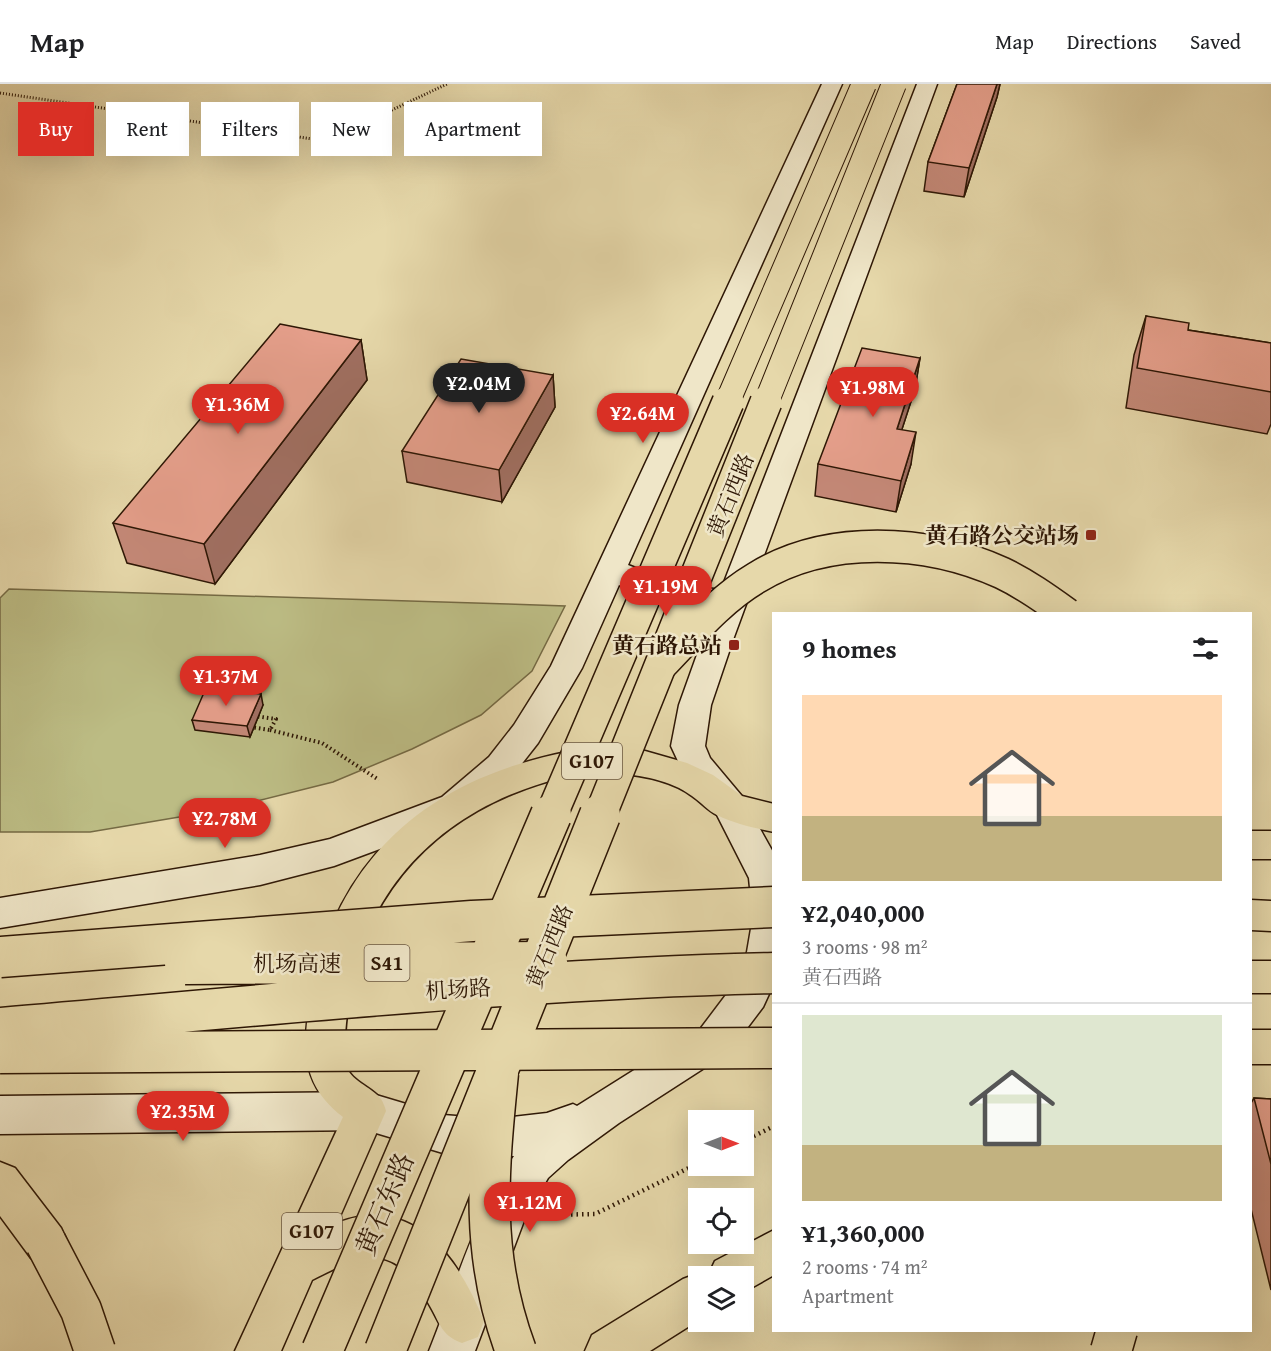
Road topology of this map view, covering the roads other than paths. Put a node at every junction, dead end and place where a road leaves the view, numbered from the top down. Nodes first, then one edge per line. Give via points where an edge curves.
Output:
1 (832, 84) edge
2 (864, 84) edge
3 (894, 84) edge
4 (927, 84) edge
5 (611, 570) junction
6 (734, 598) junction
7 (1065, 612) edge
8 (662, 664) junction
9 (729, 805) junction
10 (454, 807) junction
11 (772, 817) edge
12 (1252, 844) edge
13 (1271, 845) edge
14 (772, 907) edge
15 (0, 913) edge
16 (1252, 915) edge
17 (1271, 916) edge
18 (0, 957) edge
19 (1252, 960) edge
20 (1271, 960) edge
21 (772, 961) edge
22 (0, 965) edge
23 (772, 973) edge
24 (1252, 977) edge
25 (1271, 977) edge
26 (0, 1028) edge
27 (716, 1040) junction
28 (772, 1041) edge
29 (1252, 1047) edge
30 (1271, 1047) edge
31 (772, 1048) edge
32 (0, 1053) edge
33 (448, 1057) joint
34 (498, 1073) junction
35 (605, 1110) junction
36 (366, 1111) junction
37 (0, 1115) edge
38 (0, 1182) edge
39 (772, 1252) edge
40 (296, 1265) junction
41 (748, 1266) edge
42 (688, 1302) edge
43 (1116, 1332) edge
44 (457, 1336) edge
45 (95, 1351) edge
46 (258, 1351) edge
47 (322, 1351) edge
48 (385, 1351) edge
49 (516, 1351) edge
50 (608, 1351) edge
51 (1111, 1351) edge

1 - 5 main road
2 - 33 main road, 黄石西路, bridge
3 - 8 main road, 黄石西路, bridge
4 - 6 main road
5 - 6 main road via 680,596
5 - 10 main road via 566,668 526,734 501,766
6 - 9 main road via 695,705 688,746 704,778
7 - 8 main road, bridge via 1017,578 952,555 920,550 842,549 801,558 746,585 718,606
8 - 34 main road, 黄石西路, bridge
9 - 10 main road, G107 via 700,784 671,772 628,762 588,761 529,774
9 - 11 main road, G107
9 - 27 main road via 752,842 767,878 771,917 758,977
10 - 15 main road via 334,852 260,870
10 - 36 main road, G107 via 405,844 377,879 345,941 331,983 327,1067 339,1091
12 - 13 main road
14 - 18 main road, bridge via 472,921
16 - 17 main road
19 - 20 main road
21 - 22 main road, 机场高速 / S41, bridge
23 - 26 main road, 机场路, bridge via 476,987
24 - 25 main road
27 - 28 main road
27 - 35 main road
29 - 30 main road
31 - 32 main road, bridge
33 - 47 main road, 黄石东路, bridge
34 - 48 main road, bridge
34 - 49 main road, bridge via 488,1235 504,1325
35 - 36 main road via 533,1136 495,1140 402,1125
35 - 44 main road via 553,1146 533,1164 517,1188
36 - 37 main road
36 - 40 main road, G107
38 - 45 main road, bridge via 46,1243 81,1310
39 - 41 main road
40 - 44 main road via 360,1237 396,1239 415,1249 441,1279
40 - 46 main road, G107
42 - 50 main road
43 - 51 main road, bridge

